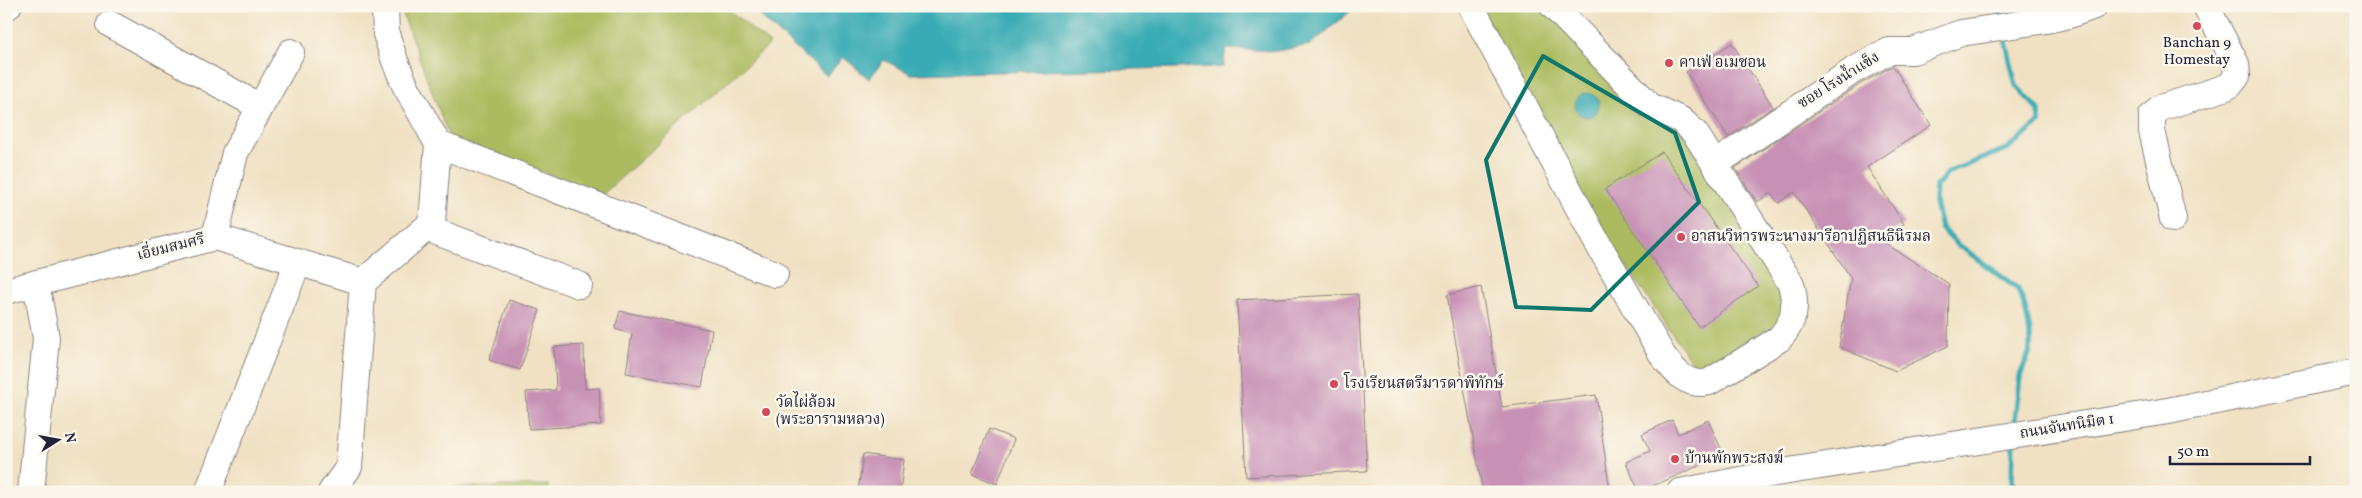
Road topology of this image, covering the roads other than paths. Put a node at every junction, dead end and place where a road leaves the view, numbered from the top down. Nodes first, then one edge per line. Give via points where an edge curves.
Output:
1 (385, 6) edge
2 (1471, 6) edge
3 (1553, 6) edge
4 (2206, 6) edge
5 (2081, 8) edge
6 (110, 24) dead end
7 (291, 52) dead end
8 (260, 107) junction
9 (438, 144) junction
10 (1715, 164) junction
11 (2172, 219) dead end
12 (426, 228) junction
13 (215, 237) junction
14 (298, 262) junction
15 (775, 274) dead end
16 (363, 282) junction
17 (36, 283) junction
18 (579, 285) dead end
19 (6, 291) edge
20 (2356, 372) edge
21 (1778, 483) edge
22 (31, 492) edge
23 (208, 492) edge
24 (331, 492) edge
25 (1680, 492) edge

1 - 9 street via 386,34 395,61
2 - 10 street via 1568,190 1649,333 1674,371 1686,380 1702,384 1779,339 1793,320 1794,295 1786,275
3 - 10 street via 1650,106 1687,124
4 - 11 street via 2236,64 2237,76 2224,88 2160,108 2152,116 2152,131
5 - 10 street, ซอย โรงน้ำแข็ง via 2046,20 1962,34 1923,49 1889,51 1846,75
6 - 8 street
7 - 8 street
8 - 13 street via 235,153
9 - 12 street via 432,223
9 - 15 street
12 - 16 street
12 - 18 street
13 - 14 street, เอี่ยมสมศรี
13 - 17 street, เอี่ยมสมศรี
14 - 16 street, เอี่ยมสมศรี
14 - 23 street
16 - 24 street via 349,466
17 - 19 street, เอี่ยมสมศรี
17 - 22 street via 46,338
20 - 21 street, ถนนจันทนิมิต 1 via 2168,411 1992,440
21 - 25 street, ถนนจันทนิมิต 1

